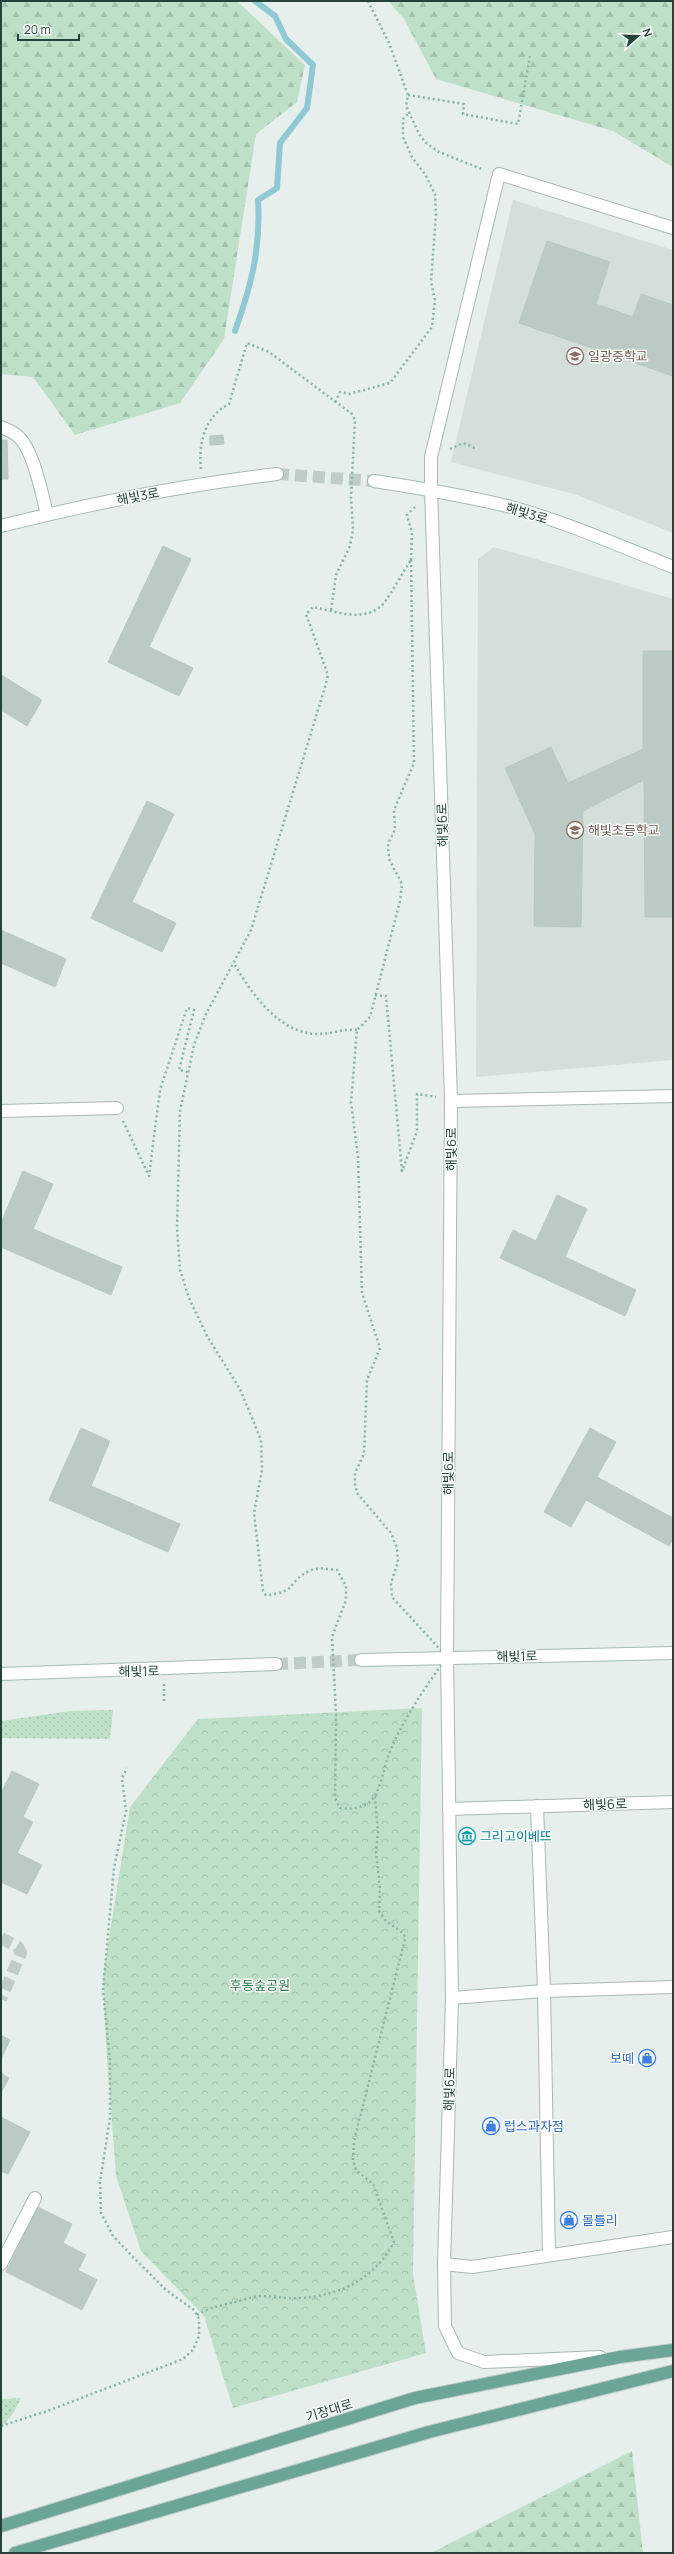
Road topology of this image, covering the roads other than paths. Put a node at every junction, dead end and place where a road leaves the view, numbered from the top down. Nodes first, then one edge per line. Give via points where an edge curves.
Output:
1 (673, 228) edge
2 (1, 427) edge
3 (277, 474) tunnel mouth
4 (374, 481) tunnel mouth
5 (431, 489) junction
6 (47, 514) junction
7 (1, 526) edge
8 (673, 567) edge
9 (673, 1096) edge
10 (451, 1101) junction
11 (117, 1108) road end
12 (1, 1111) edge
13 (673, 1653) edge
14 (447, 1657) junction
15 (361, 1660) tunnel mouth
16 (276, 1664) tunnel mouth
17 (1, 1674) edge
18 (673, 1802) edge
19 (537, 1806) junction
20 (449, 1809) junction
21 (673, 1987) edge
22 (544, 1991) junction
23 (452, 1998) junction
24 (35, 2198) dead end
25 (673, 2237) edge
26 (549, 2255) junction
27 (1, 2264) edge
28 (444, 2264) junction
29 (673, 2344) edge
30 (673, 2350) edge
31 (644, 2354) junction
32 (620, 2357) junction
33 (673, 2372) edge
34 (673, 2377) edge
35 (646, 2378) junction
36 (1, 2526) edge
37 (15, 2553) edge

1 - 5 street, 해빛6로 via 500,174 431,457
2 - 6 street via 16,434 25,445
3 - 6 street, 해빛3로 via 202,483
4 - 5 street, 해빛3로
5 - 8 street, 해빛3로 via 512,508 579,530
5 - 10 street, 해빛6로
6 - 7 street, 해빛3로
9 - 10 street
10 - 14 street, 해빛6로
11 - 12 street
13 - 14 street, 해빛1로
14 - 15 street, 해빛1로
14 - 20 street, 해빛6로
16 - 17 street, 해빛1로
18 - 19 street, 해빛6로
19 - 20 street, 해빛6로
19 - 22 street
20 - 23 street, 해빛6로
21 - 22 street
22 - 23 street
22 - 26 street
23 - 28 street, 해빛6로
24 - 27 street
25 - 26 street
26 - 28 street via 472,2267
28 - 32 street, 해빛6로 via 445,2326 458,2353 484,2362
29 - 31 main road
30 - 31 main road, 기장대로
31 - 32 main road, 기장대로
32 - 36 main road, 기장대로 via 415,2398
33 - 35 main road
34 - 35 main road
35 - 37 main road via 429,2432

